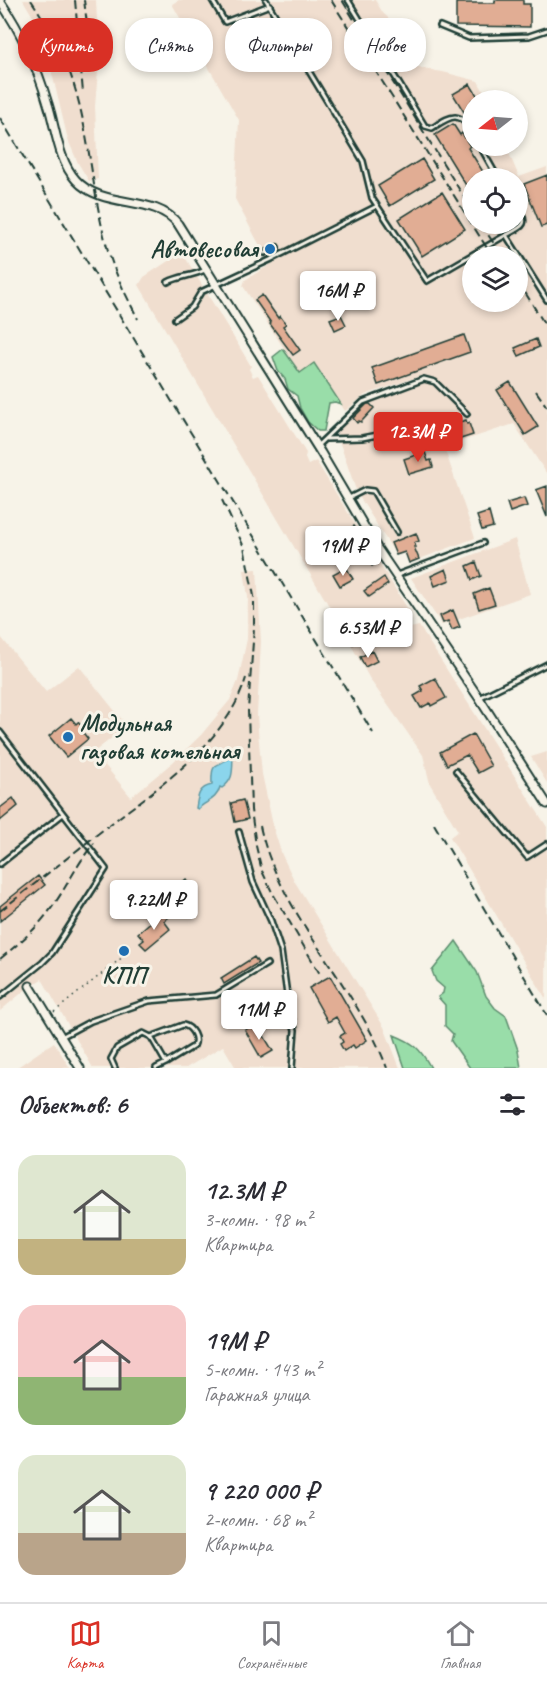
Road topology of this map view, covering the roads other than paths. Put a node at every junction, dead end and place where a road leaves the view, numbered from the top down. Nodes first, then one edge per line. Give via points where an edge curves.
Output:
1 (212, 0) edge
2 (267, 0) edge
3 (348, 0) edge
4 (0, 1) edge
5 (270, 5) junction
6 (440, 26) dead end
7 (547, 30) edge
8 (462, 119) edge
9 (377, 206) junction
10 (509, 234) edge
11 (506, 236) junction
12 (277, 247) dead end
13 (265, 253) dead end
14 (206, 269) junction
15 (168, 282) dead end
16 (216, 285) junction
17 (547, 300) edge
18 (175, 319) dead end
19 (467, 414) dead end
20 (393, 432) dead end
21 (324, 439) junction
22 (317, 446) junction
23 (347, 499) junction
24 (397, 532) dead end
25 (483, 543) dead end
26 (395, 575) junction
27 (547, 664) edge
28 (479, 698) junction
29 (0, 732) edge
30 (456, 771) dead end
31 (547, 804) edge
32 (63, 814) junction
33 (239, 832) dead end
34 (547, 844) edge
35 (0, 864) edge
36 (267, 964) dead end
37 (24, 978) junction
38 (30, 986) joint
39 (0, 997) edge
40 (61, 1037) junction
41 (151, 1037) junction
42 (166, 1062) junction
43 (80, 1068) edge
44 (116, 1068) edge
45 (156, 1068) edge
46 (291, 1068) edge

1 - 5 lane via 225,22
2 - 5 lane
3 - 8 lane via 425,126 432,128 450,117
4 - 14 street via 28,47 72,175 90,191 171,215
5 - 9 lane via 363,161
6 - 7 lane via 469,38 529,36
9 - 11 lane via 427,281
9 - 16 lane
10 - 11 lane
11 - 17 lane
12 - 13 lane
14 - 15 lane
14 - 16 street
16 - 18 lane via 201,292 192,307
16 - 22 street
19 - 21 lane via 435,382 424,379 369,398
20 - 21 lane
21 - 22 lane
22 - 23 street
23 - 24 lane via 365,490 373,491
23 - 26 street
25 - 26 lane
26 - 28 street
27 - 28 lane
28 - 31 street
29 - 32 lane
30 - 34 lane via 527,857
32 - 35 lane
32 - 37 lane via 106,869 52,953
33 - 46 lane via 253,882 281,951 295,1030
36 - 40 lane via 216,994 149,1001 91,1021
37 - 38 lane
37 - 39 lane
38 - 40 street
40 - 43 street
41 - 42 lane
41 - 42 lane via 183,1025 191,1029 194,1046
41 - 44 lane via 143,1033 117,1048 111,1059
42 - 45 lane

